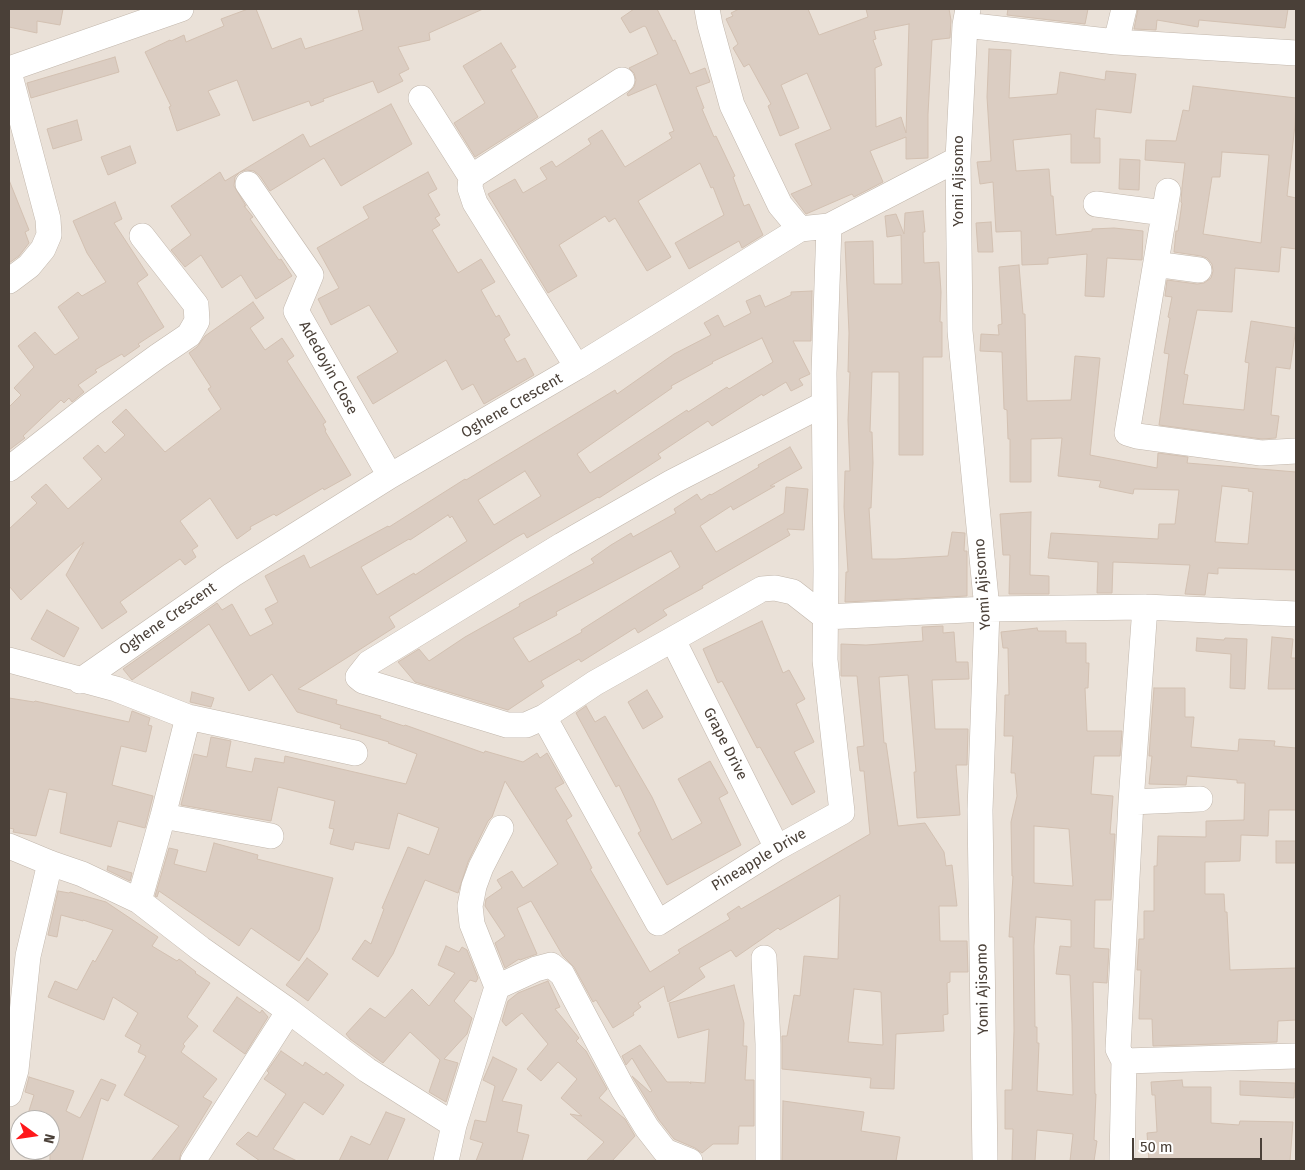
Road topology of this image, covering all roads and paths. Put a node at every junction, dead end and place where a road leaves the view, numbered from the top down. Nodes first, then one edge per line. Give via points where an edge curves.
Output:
1 (182, 9) edge
2 (707, 9) edge
3 (1124, 9) edge
4 (147, 15) edge
5 (967, 17) edge
6 (1116, 42) junction
7 (1296, 53) edge
8 (9, 70) edge
9 (622, 80) dead end
10 (421, 98) dead end
11 (958, 159) junction
12 (471, 177) junction
13 (248, 184) dead end
14 (1096, 204) dead end
15 (829, 226) junction
16 (800, 229) junction
17 (142, 236) dead end
18 (1156, 267) junction
19 (1199, 270) dead end
20 (9, 281) edge
21 (578, 367) junction
22 (824, 404) junction
23 (1296, 451) edge
24 (9, 469) edge
25 (390, 476) junction
26 (1145, 607) junction
27 (987, 609) junction
28 (1296, 614) edge
29 (826, 617) junction
30 (673, 640) junction
31 (9, 660) edge
32 (80, 681) junction
33 (544, 717) junction
34 (188, 718) junction
35 (354, 753) dead end
36 (1200, 798) dead end
37 (1131, 802) junction
38 (163, 816) junction
39 (501, 828) dead end
40 (271, 836) dead end
41 (9, 846) edge
42 (777, 848) junction
43 (50, 863) junction
44 (138, 901) junction
45 (764, 958) dead end
46 (497, 987) junction
47 (289, 1010) junction
48 (1296, 1056) edge
49 (1124, 1061) junction
50 (9, 1094) edge
51 (454, 1125) junction
52 (193, 1161) edge
53 (446, 1161) edge
54 (690, 1161) edge
55 (768, 1161) edge
56 (986, 1161) edge
57 (1122, 1161) edge

1 - 4 street
2 - 16 street via 732,105 780,205
3 - 6 street
4 - 8 street
5 - 6 street
5 - 11 street, Yomi Ajisomo
6 - 7 street
8 - 20 street via 48,219 49,235 43,249 29,266
9 - 12 street
10 - 12 street
11 - 15 street, Oghene Crescent
11 - 27 street, Yomi Ajisomo via 960,331
12 - 21 street via 470,188 475,203
13 - 25 street, Adedoyin Close via 311,275 296,311
14 - 18 street via 1166,202
15 - 16 street, Oghene Crescent
15 - 22 street
16 - 21 street, Oghene Crescent
17 - 24 street via 196,305 197,321 189,335 92,404
18 - 19 street
18 - 23 street via 1127,432 1261,453
21 - 25 street, Oghene Crescent
22 - 29 street
22 - 33 street via 672,482 562,545 369,663 358,677 507,724 526,725
25 - 32 street, Oghene Crescent via 232,575
26 - 27 street
26 - 28 street
26 - 37 street
27 - 29 street
27 - 56 street, Yomi Ajisomo via 980,810
29 - 30 street via 793,592 762,589
29 - 42 street, Pineapple Drive via 825,660 842,812
30 - 33 street via 595,683
30 - 42 street, Grape Drive
31 - 32 street
32 - 34 street via 116,690
33 - 42 street, Pineapple Drive via 658,922
34 - 35 street
34 - 38 street
36 - 37 street
37 - 49 street via 1118,1049
38 - 40 street
38 - 44 street
39 - 46 street via 476,880 470,906 472,924
41 - 43 street
43 - 44 street via 82,874
43 - 50 street via 28,956 16,1070
44 - 47 street
45 - 55 street
46 - 51 street
46 - 54 street via 551,965 562,974 647,1128 665,1151
47 - 51 street via 367,1070
47 - 52 street
48 - 49 street
49 - 57 street
51 - 53 street

